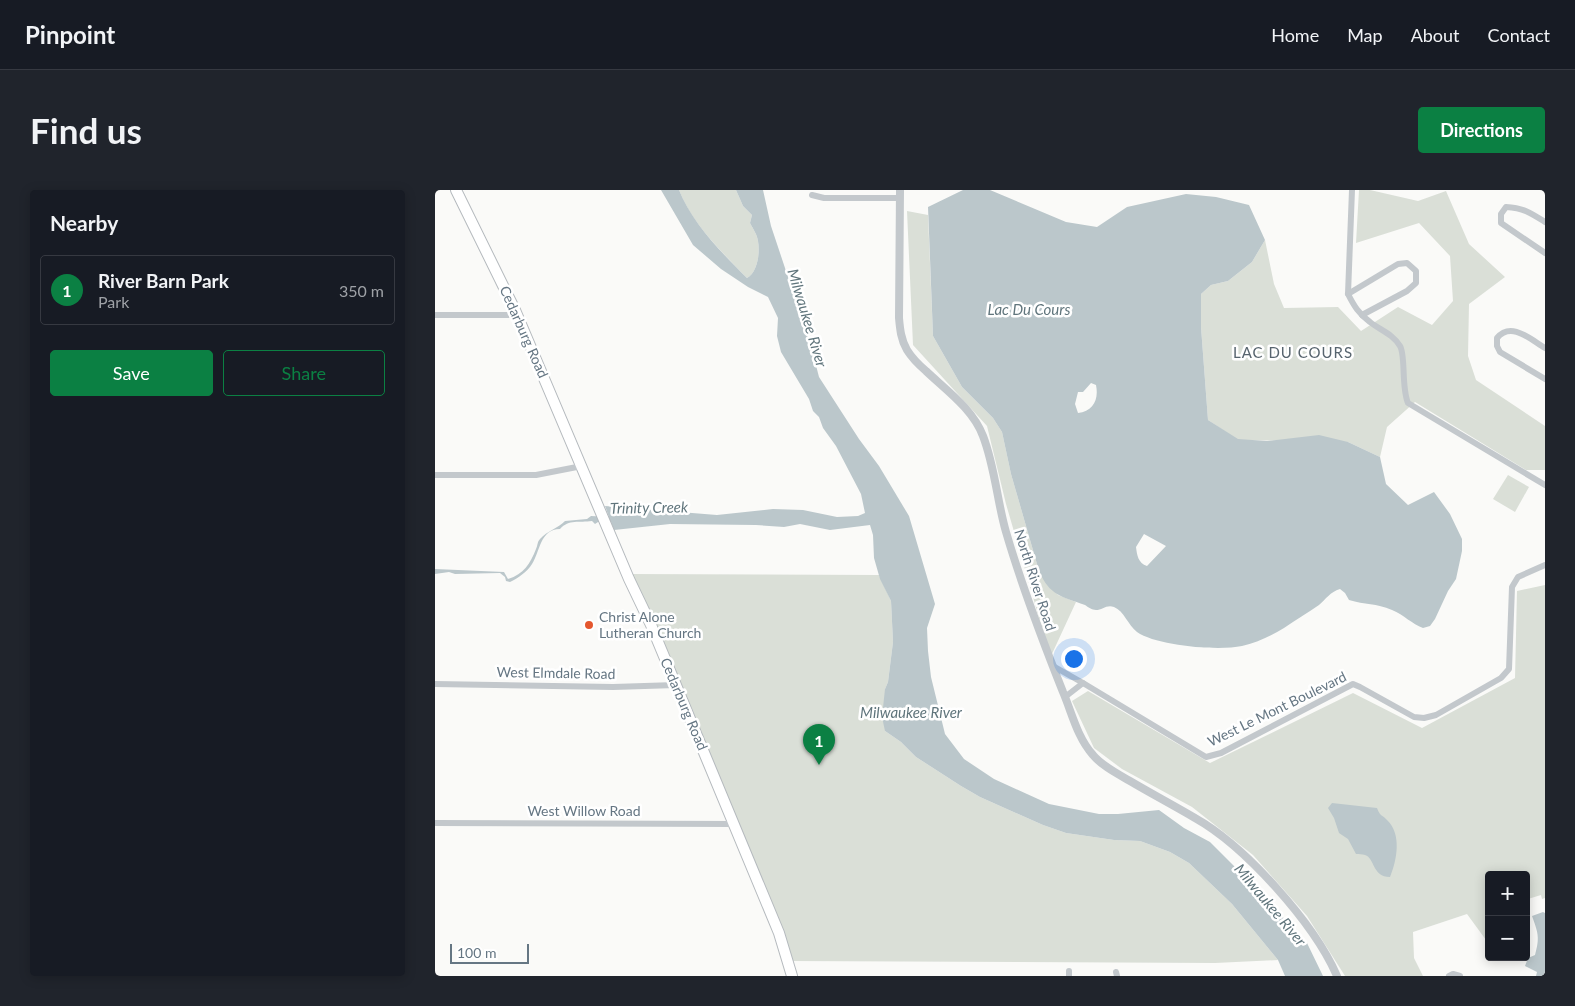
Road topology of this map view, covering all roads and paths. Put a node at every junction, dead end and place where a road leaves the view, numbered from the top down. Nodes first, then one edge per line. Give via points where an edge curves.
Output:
1 (456, 190) edge
2 (1352, 190) edge
3 (900, 194) edge
4 (812, 195) dead end
5 (1545, 222) edge
6 (1545, 253) edge
7 (1348, 294) junction
8 (435, 315) edge
9 (1362, 315) junction
10 (517, 316) junction
11 (1545, 348) edge
12 (1545, 379) edge
13 (581, 466) junction
14 (435, 475) edge
15 (1545, 485) edge
16 (1545, 565) edge
17 (1053, 666) junction
18 (1083, 683) junction
19 (435, 684) edge
20 (676, 685) junction
21 (1065, 697) junction
22 (435, 823) edge
23 (733, 824) junction
24 (792, 976) edge
25 (1337, 976) edge
26 (1449, 976) edge
27 (1460, 976) edge

1 - 10 main road, Cedarburg Road
2 - 7 street
3 - 4 street via 824,198
3 - 17 street, North River Road via 901,334 907,350 966,410 980,429 993,470 1006,532
5 - 6 street via 1527,210 1516,208 1506,207 1501,214 1501,224
7 - 9 street
7 - 9 street via 1398,264 1407,264 1416,271 1416,284
8 - 10 street
9 - 15 street via 1392,336 1402,348 1404,390 1408,403
10 - 13 main road, Cedarburg Road
11 - 12 street via 1509,329 1497,338 1500,352
13 - 14 street via 536,474
13 - 20 main road, Cedarburg Road
16 - 18 street, West Le Mont Boulevard via 1518,578 1512,587 1509,669 1484,689 1436,715 1414,717 1353,684 1221,754 1206,757
17 - 18 street, West Le Mont Boulevard
17 - 21 street, North River Road
18 - 21 street
19 - 20 street, West Elmdale Road
20 - 23 main road, Cedarburg Road
21 - 25 street, North River Road via 1080,736 1094,756 1115,772 1198,819 1237,848 1280,892 1321,946
22 - 23 street, West Willow Road
23 - 24 main road, Cedarburg Road via 779,933
26 - 27 street

